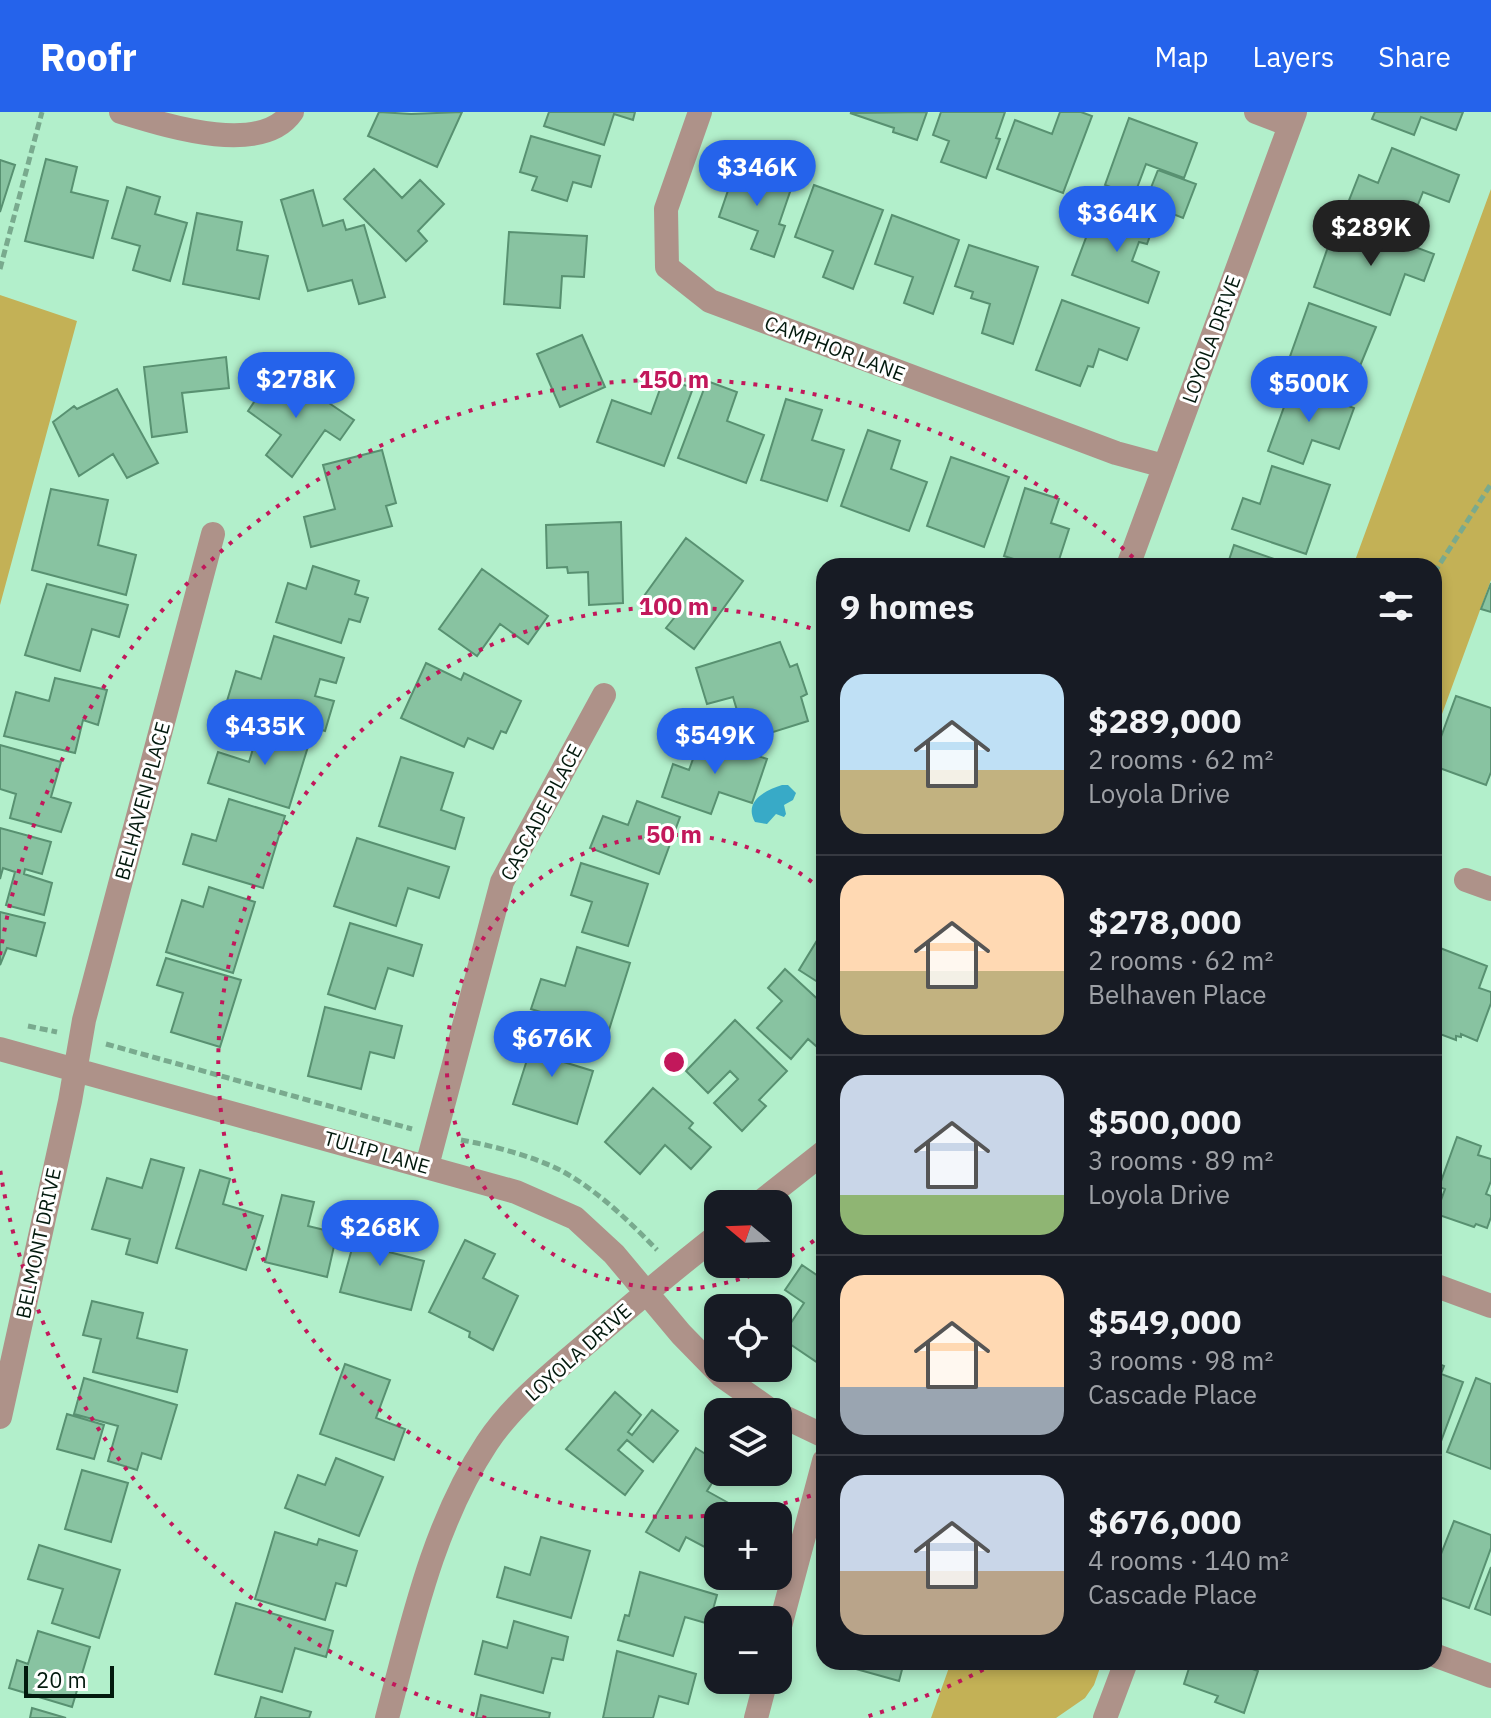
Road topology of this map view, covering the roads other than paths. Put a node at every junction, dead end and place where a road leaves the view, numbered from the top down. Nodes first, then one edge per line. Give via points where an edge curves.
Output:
1 (121, 112) edge
2 (292, 112) edge
3 (700, 112) edge
4 (1256, 112) edge
5 (1292, 118) edge
6 (1164, 466) junction
7 (213, 534) dead end
8 (1131, 558) edge
9 (604, 695) dead end
10 (1466, 880) dead end
11 (1491, 889) edge
12 (0, 1049) edge
13 (74, 1068) junction
14 (816, 1158) edge
15 (427, 1166) junction
16 (776, 1190) edge
17 (704, 1246) edge
18 (1442, 1288) edge
19 (646, 1292) junction
20 (1491, 1306) edge
21 (754, 1398) edge
22 (0, 1417) edge
23 (792, 1421) edge
24 (816, 1432) edge
25 (816, 1491) edge
26 (785, 1606) edge
27 (1442, 1658) edge
28 (1123, 1670) edge
29 (1491, 1676) edge
30 (762, 1694) edge
31 (387, 1718) edge
32 (756, 1718) edge
33 (1105, 1718) edge

1 - 2 street via 172,127 246,137 285,122
3 - 6 street, CAMPHOR LANE via 666,209 667,267 710,301 1116,453
4 - 5 street
5 - 6 street, LOYOLA DRIVE
6 - 8 street, LOYOLA DRIVE
7 - 13 street, BELHAVEN PLACE
9 - 15 street, CASCADE PLACE via 502,882
10 - 11 street
12 - 13 street, TULIP LANE
13 - 15 street, TULIP LANE
13 - 22 street, BELMONT DRIVE
14 - 16 street
15 - 19 street, TULIP LANE via 516,1192 575,1218
17 - 19 street, LOYOLA DRIVE
18 - 20 street
19 - 21 street, TULIP LANE via 722,1376
19 - 31 street, LOYOLA DRIVE via 530,1392 488,1442 434,1550
23 - 24 street, TULIP LANE
25 - 26 street
27 - 29 street
28 - 33 street
30 - 32 street

